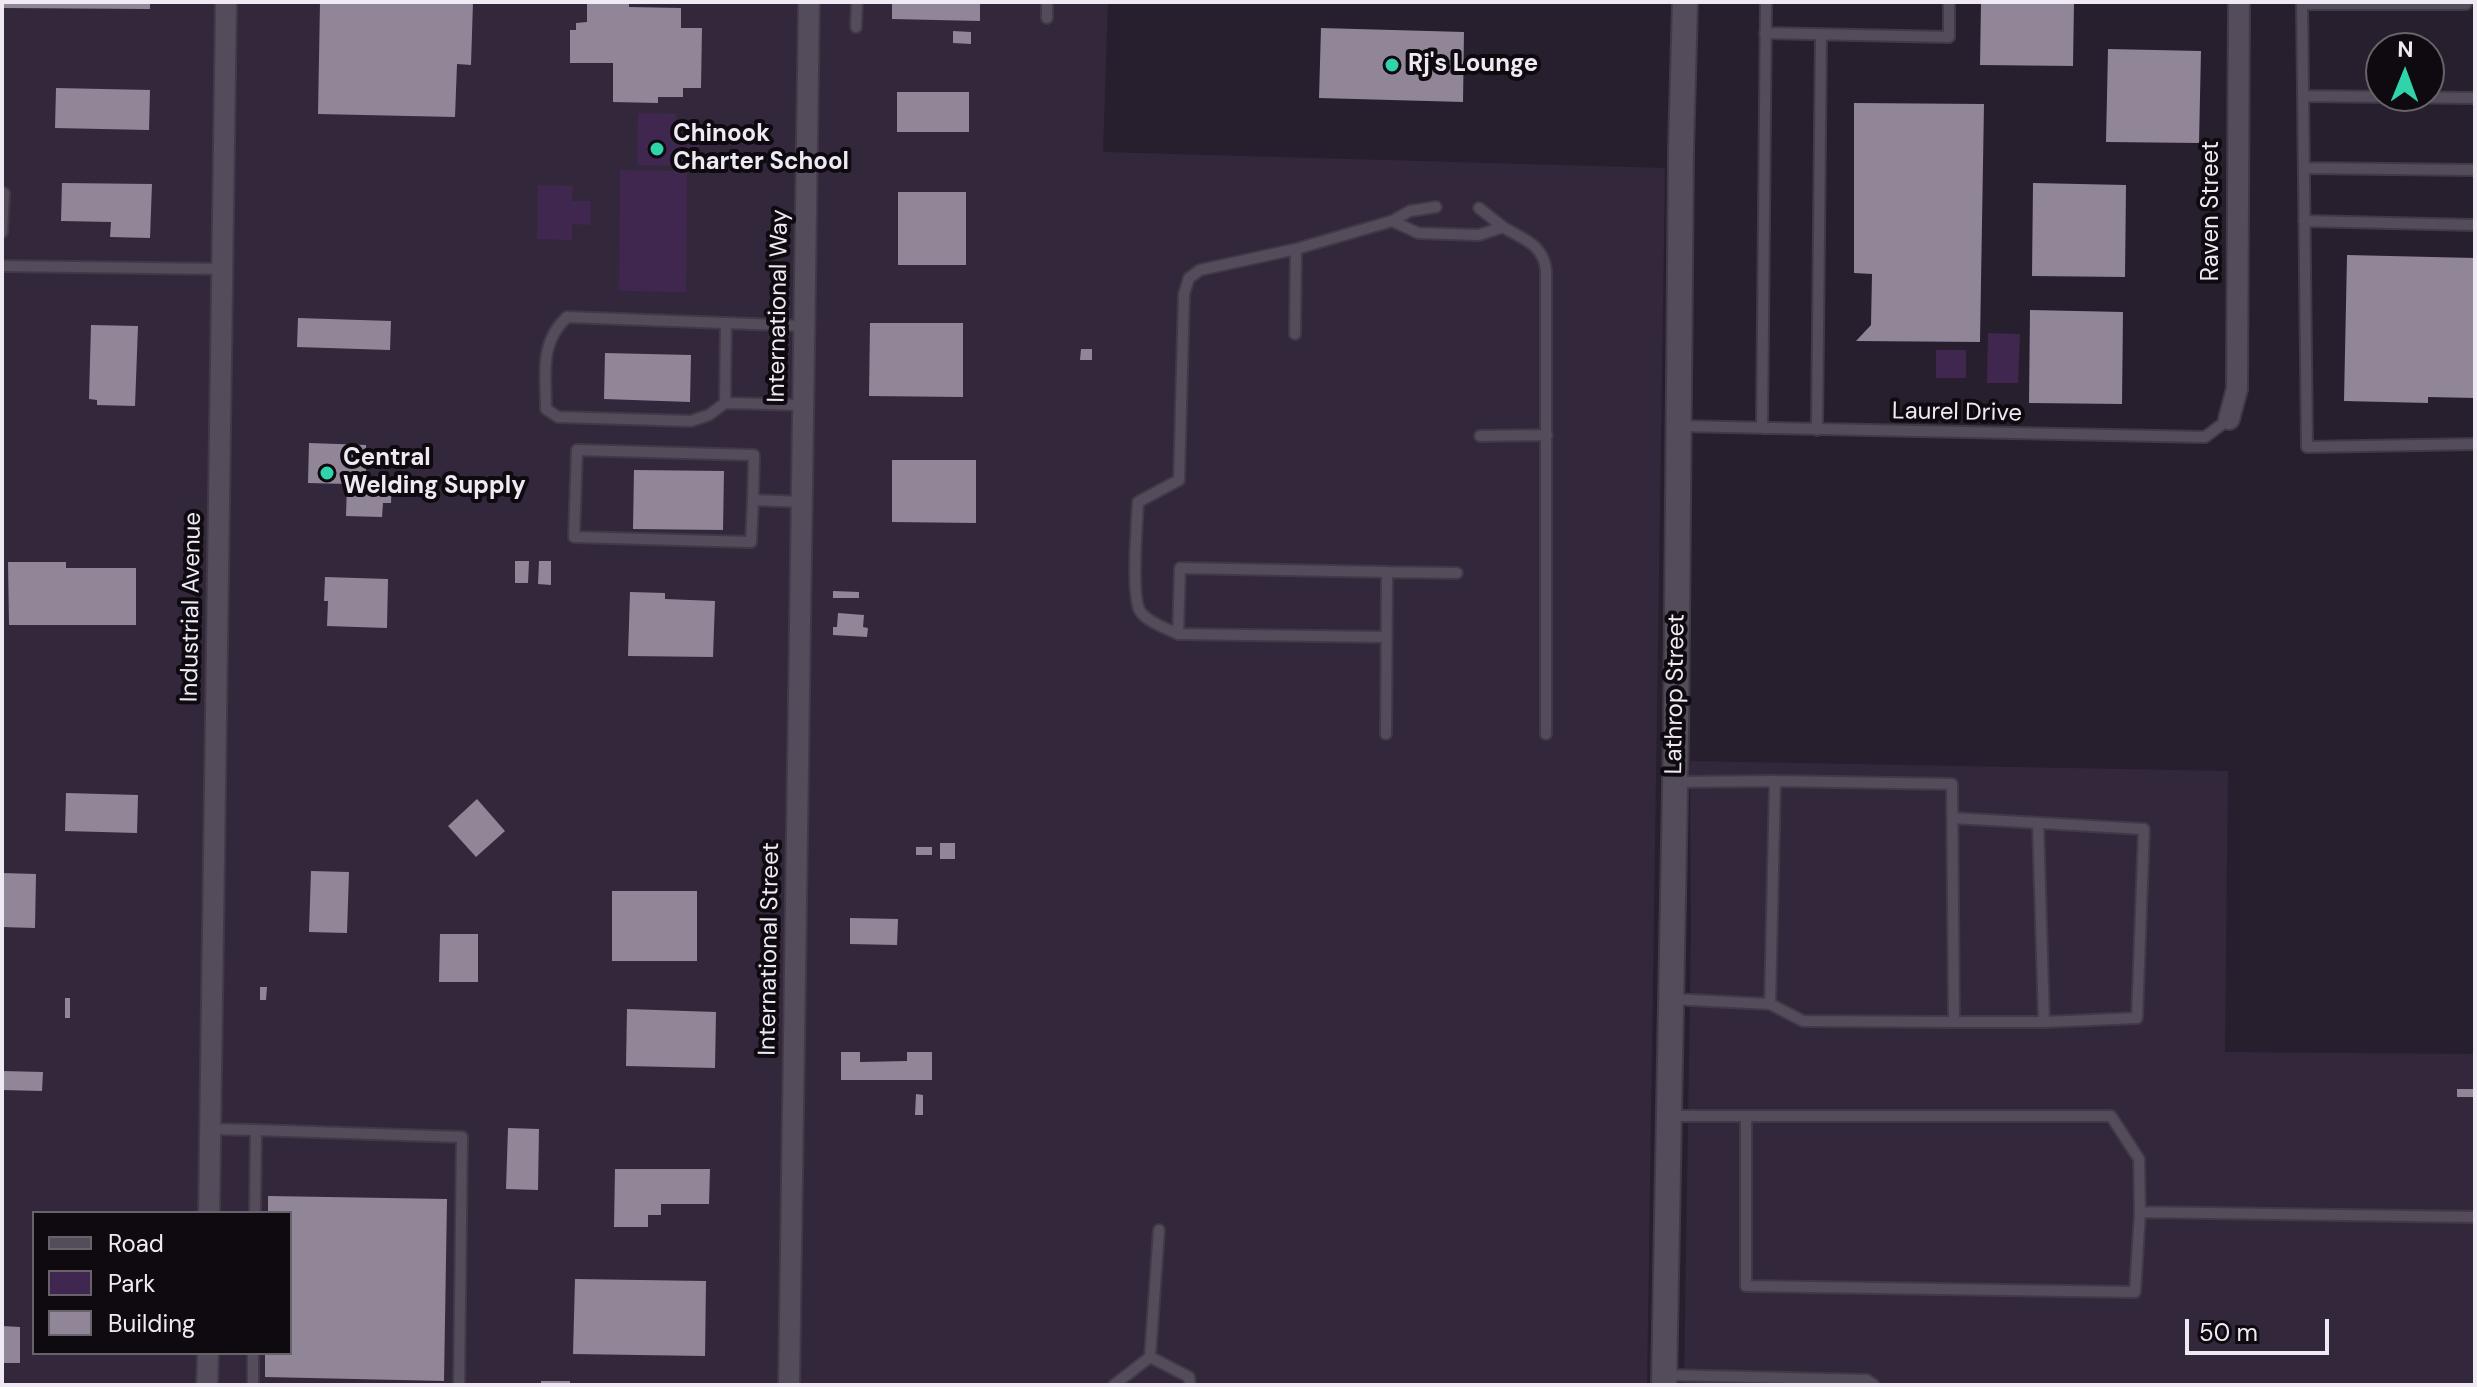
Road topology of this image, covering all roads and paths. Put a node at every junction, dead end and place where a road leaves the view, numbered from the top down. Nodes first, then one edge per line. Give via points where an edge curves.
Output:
1 (226, 2) edge
2 (809, 2) edge
3 (857, 2) edge
4 (1047, 2) edge
5 (1685, 2) edge
6 (1766, 2) edge
7 (1949, 2) edge
8 (2239, 2) edge
9 (2302, 3) edge
10 (2469, 5) edge
11 (1047, 18) dead end
12 (856, 27) dead end
13 (1765, 33) junction
14 (1821, 34) junction
15 (2304, 96) junction
16 (2475, 98) edge
17 (2305, 168) junction
18 (2475, 170) edge
19 (4, 193) edge
20 (1436, 207) dead end
21 (1479, 208) dead end
22 (1392, 221) junction
23 (2304, 221) junction
24 (2475, 225) edge
25 (1503, 227) junction
26 (2, 232) edge
27 (1296, 249) junction
28 (2, 266) edge
29 (223, 269) junction
30 (726, 323) junction
31 (805, 326) junction
32 (1295, 334) dead end
33 (725, 403) junction
34 (804, 405) junction
35 (2229, 419) joint
36 (1678, 426) junction
37 (1762, 428) junction
38 (1817, 430) junction
39 (1547, 435) junction
40 (1480, 436) dead end
41 (2475, 444) edge
42 (753, 500) junction
43 (803, 508) junction
44 (1387, 572) junction
45 (1457, 573) dead end
46 (1178, 634) junction
47 (1387, 637) junction
48 (1386, 734) dead end
49 (1546, 734) dead end
50 (1775, 781) junction
51 (1675, 782) junction
52 (1953, 818) junction
53 (2038, 823) junction
54 (1670, 999) junction
55 (1770, 1004) junction
56 (1954, 1022) junction
57 (2044, 1022) junction
58 (1668, 1116) junction
59 (1746, 1117) junction
60 (210, 1129) junction
61 (256, 1130) junction
62 (209, 1211) edge
63 (255, 1211) edge
64 (2140, 1212) junction
65 (2475, 1217) edge
66 (1159, 1230) dead end
67 (208, 1355) edge
68 (253, 1355) edge
69 (1150, 1357) junction
70 (1664, 1380) edge
71 (1743, 1382) edge
72 (207, 1385) edge
73 (253, 1385) edge
74 (459, 1385) edge
75 (789, 1385) edge
76 (1114, 1385) edge
77 (1190, 1385) edge
78 (1874, 1385) edge

1 - 29 street, Industrial Avenue
2 - 31 street, International Way
3 - 12 lane
4 - 11 lane
5 - 36 main road, Lathrop Street
6 - 13 lane
7 - 14 lane via 1949,37
8 - 35 street, Raven Street via 2237,389
9 - 10 lane
9 - 15 lane
13 - 14 lane
13 - 37 lane
14 - 38 lane
15 - 16 lane
15 - 17 lane
17 - 18 lane
17 - 23 lane
19 - 26 lane
20 - 22 lane via 1410,211
21 - 25 lane
22 - 25 lane via 1418,233 1479,235
22 - 27 lane
23 - 24 lane
23 - 41 lane via 2307,447
25 - 39 lane via 1537,247 1545,260
27 - 32 lane
27 - 46 lane via 1200,270 1189,278 1184,294 1179,480 1138,502 1137,527 1136,603 1144,616
28 - 29 lane
29 - 60 street, Industrial Avenue
30 - 31 lane
30 - 33 lane
30 - 33 lane via 567,317 554,329 546,354 546,409 558,417 691,421
31 - 34 street, International Way
33 - 34 lane
34 - 43 street, International Way
35 - 38 lane, Laurel Drive via 2205,437
36 - 37 lane, Laurel Drive
36 - 51 main road, Lathrop Street
37 - 38 lane, Laurel Drive
39 - 40 lane
39 - 49 lane
42 - 42 lane via 754,455 577,450 574,537 751,542
42 - 43 lane
43 - 75 street, International Street
44 - 45 lane
44 - 46 lane via 1180,568
44 - 47 lane
46 - 47 lane
47 - 48 lane
50 - 51 lane
50 - 52 lane via 1952,784
50 - 55 lane
51 - 54 main road, Lathrop Street
52 - 53 lane
52 - 56 lane
53 - 57 lane
53 - 57 lane via 2144,829 2137,1018
54 - 55 lane
54 - 58 main road, Lathrop Street
55 - 56 lane via 1803,1021
56 - 57 lane
58 - 59 lane
58 - 70 main road, Lathrop Street
59 - 64 lane via 2111,1116 2139,1159
59 - 64 lane via 1746,1286 2135,1292
60 - 61 lane
60 - 62 street, Industrial Avenue
61 - 63 lane
61 - 74 lane via 462,1137
64 - 65 lane
66 - 69 lane
67 - 72 street
68 - 73 lane
69 - 76 lane
69 - 77 lane via 1189,1377
70 - 71 lane
71 - 78 lane via 1867,1380

